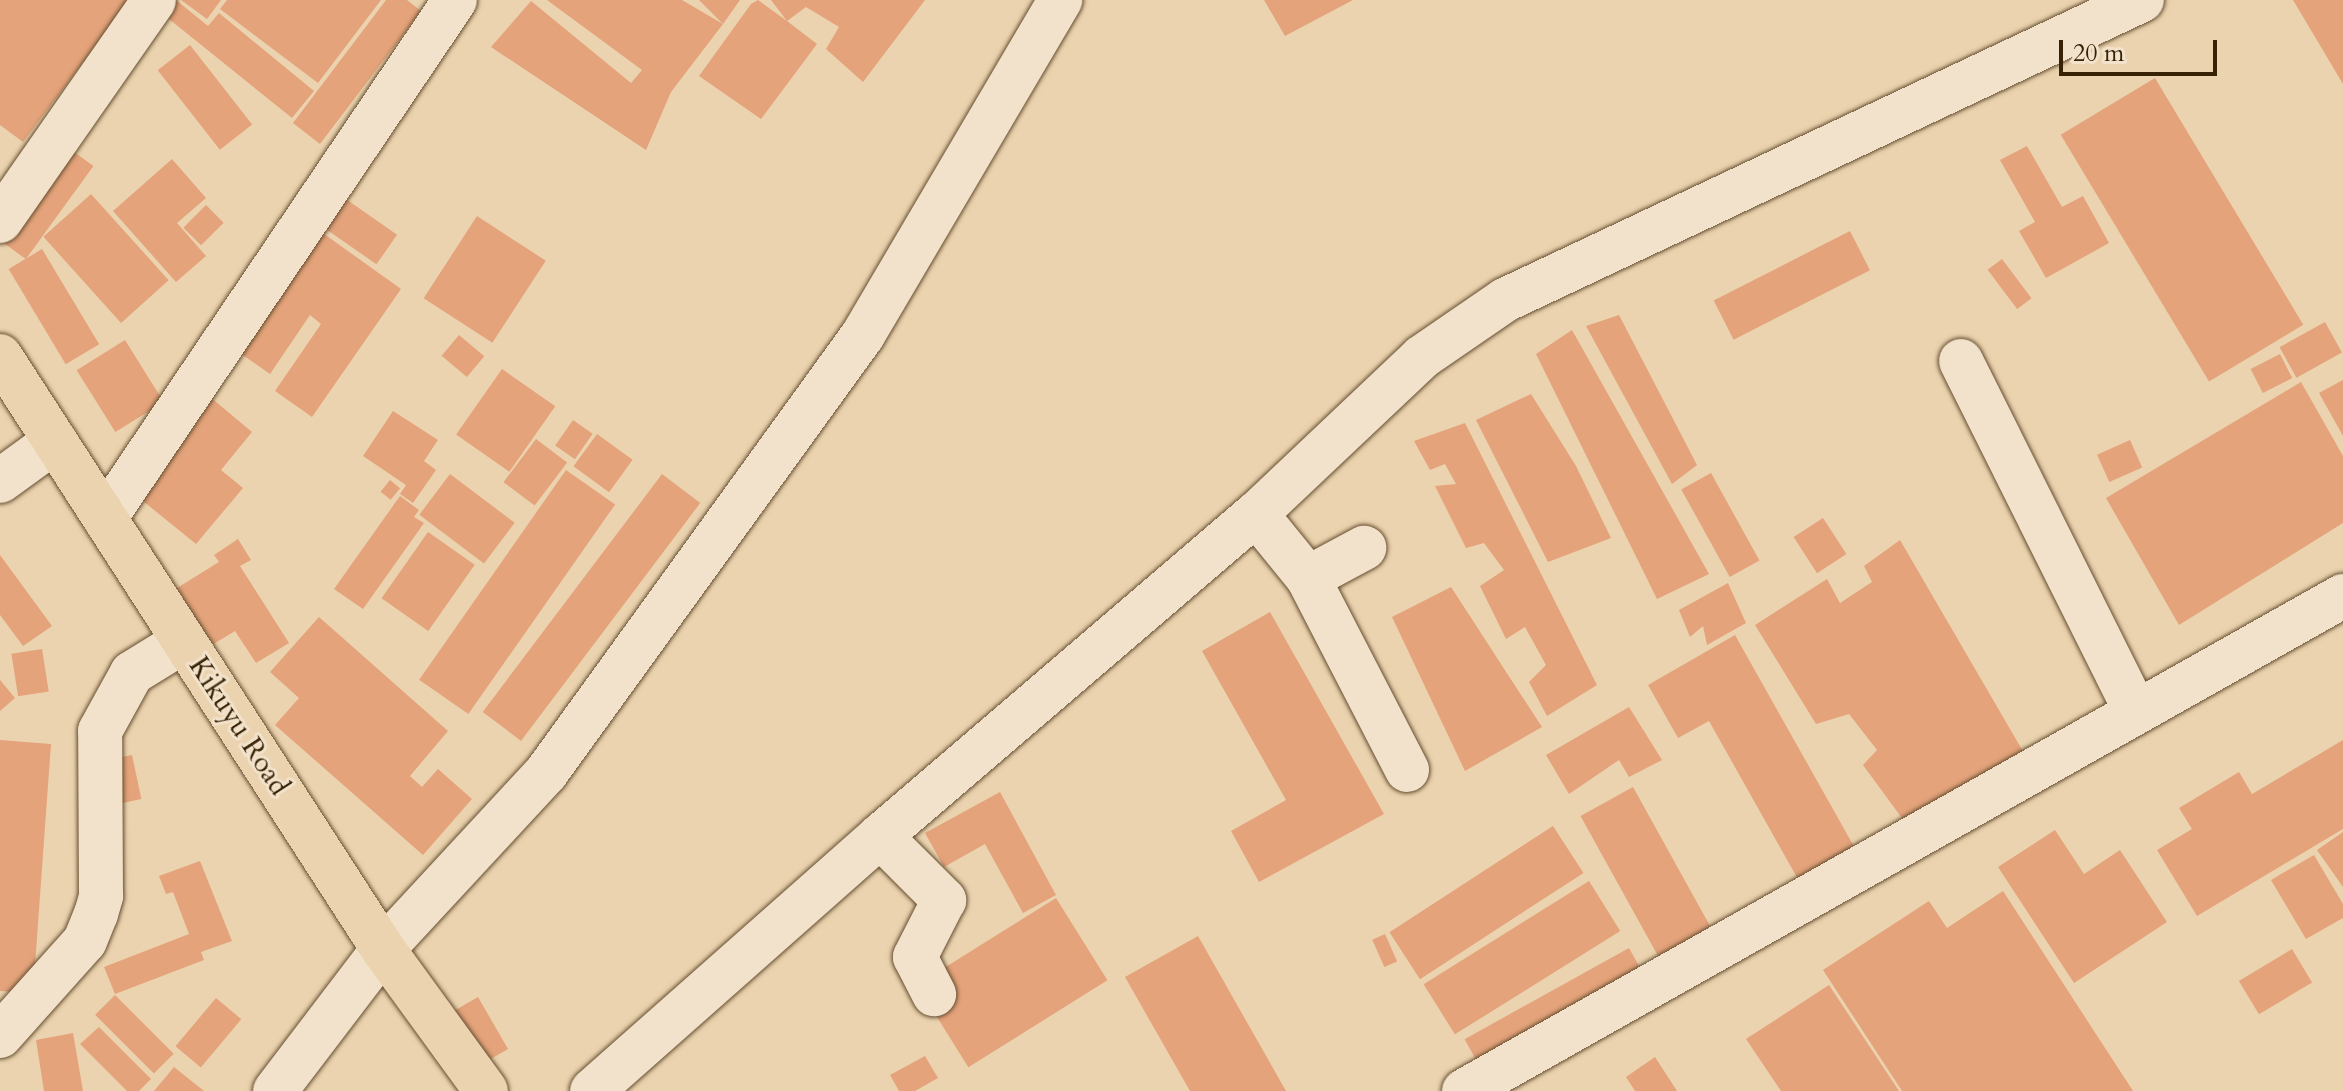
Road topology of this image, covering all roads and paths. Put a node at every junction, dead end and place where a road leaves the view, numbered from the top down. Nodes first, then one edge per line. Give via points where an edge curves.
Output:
1 (154, 0) edge
2 (455, 0) edge
3 (1060, 0) edge
4 (2142, 0) edge
5 (0, 221) edge
6 (0, 356) edge
7 (1961, 361) dead end
8 (55, 441) junction
9 (0, 481) edge
10 (1256, 514) junction
11 (105, 518) junction
12 (1364, 548) dead end
13 (1308, 578) junction
14 (2343, 596) edge
15 (184, 641) junction
16 (2136, 712) junction
17 (1407, 770) dead end
18 (880, 836) junction
19 (383, 949) junction
20 (934, 994) dead end
21 (0, 1036) edge
22 (275, 1091) edge
23 (486, 1091) edge
24 (592, 1091) edge
25 (1464, 1091) edge

1 - 5 street
2 - 11 street
3 - 19 street via 863,335 546,773
4 - 10 street via 1505,300 1422,357
6 - 8 main road, Kikuyu Road
7 - 16 street
8 - 9 street
8 - 11 main road, Kikuyu Road
10 - 13 street
10 - 18 street
11 - 15 main road, Kikuyu Road
12 - 13 street
13 - 17 street
14 - 16 street
15 - 19 main road, Kikuyu Road
15 - 21 street via 132,673 100,731 101,896 96,914 85,941
16 - 25 street
18 - 20 street via 944,900 915,957
18 - 24 street
19 - 22 street
19 - 23 main road, Kikuyu Road

